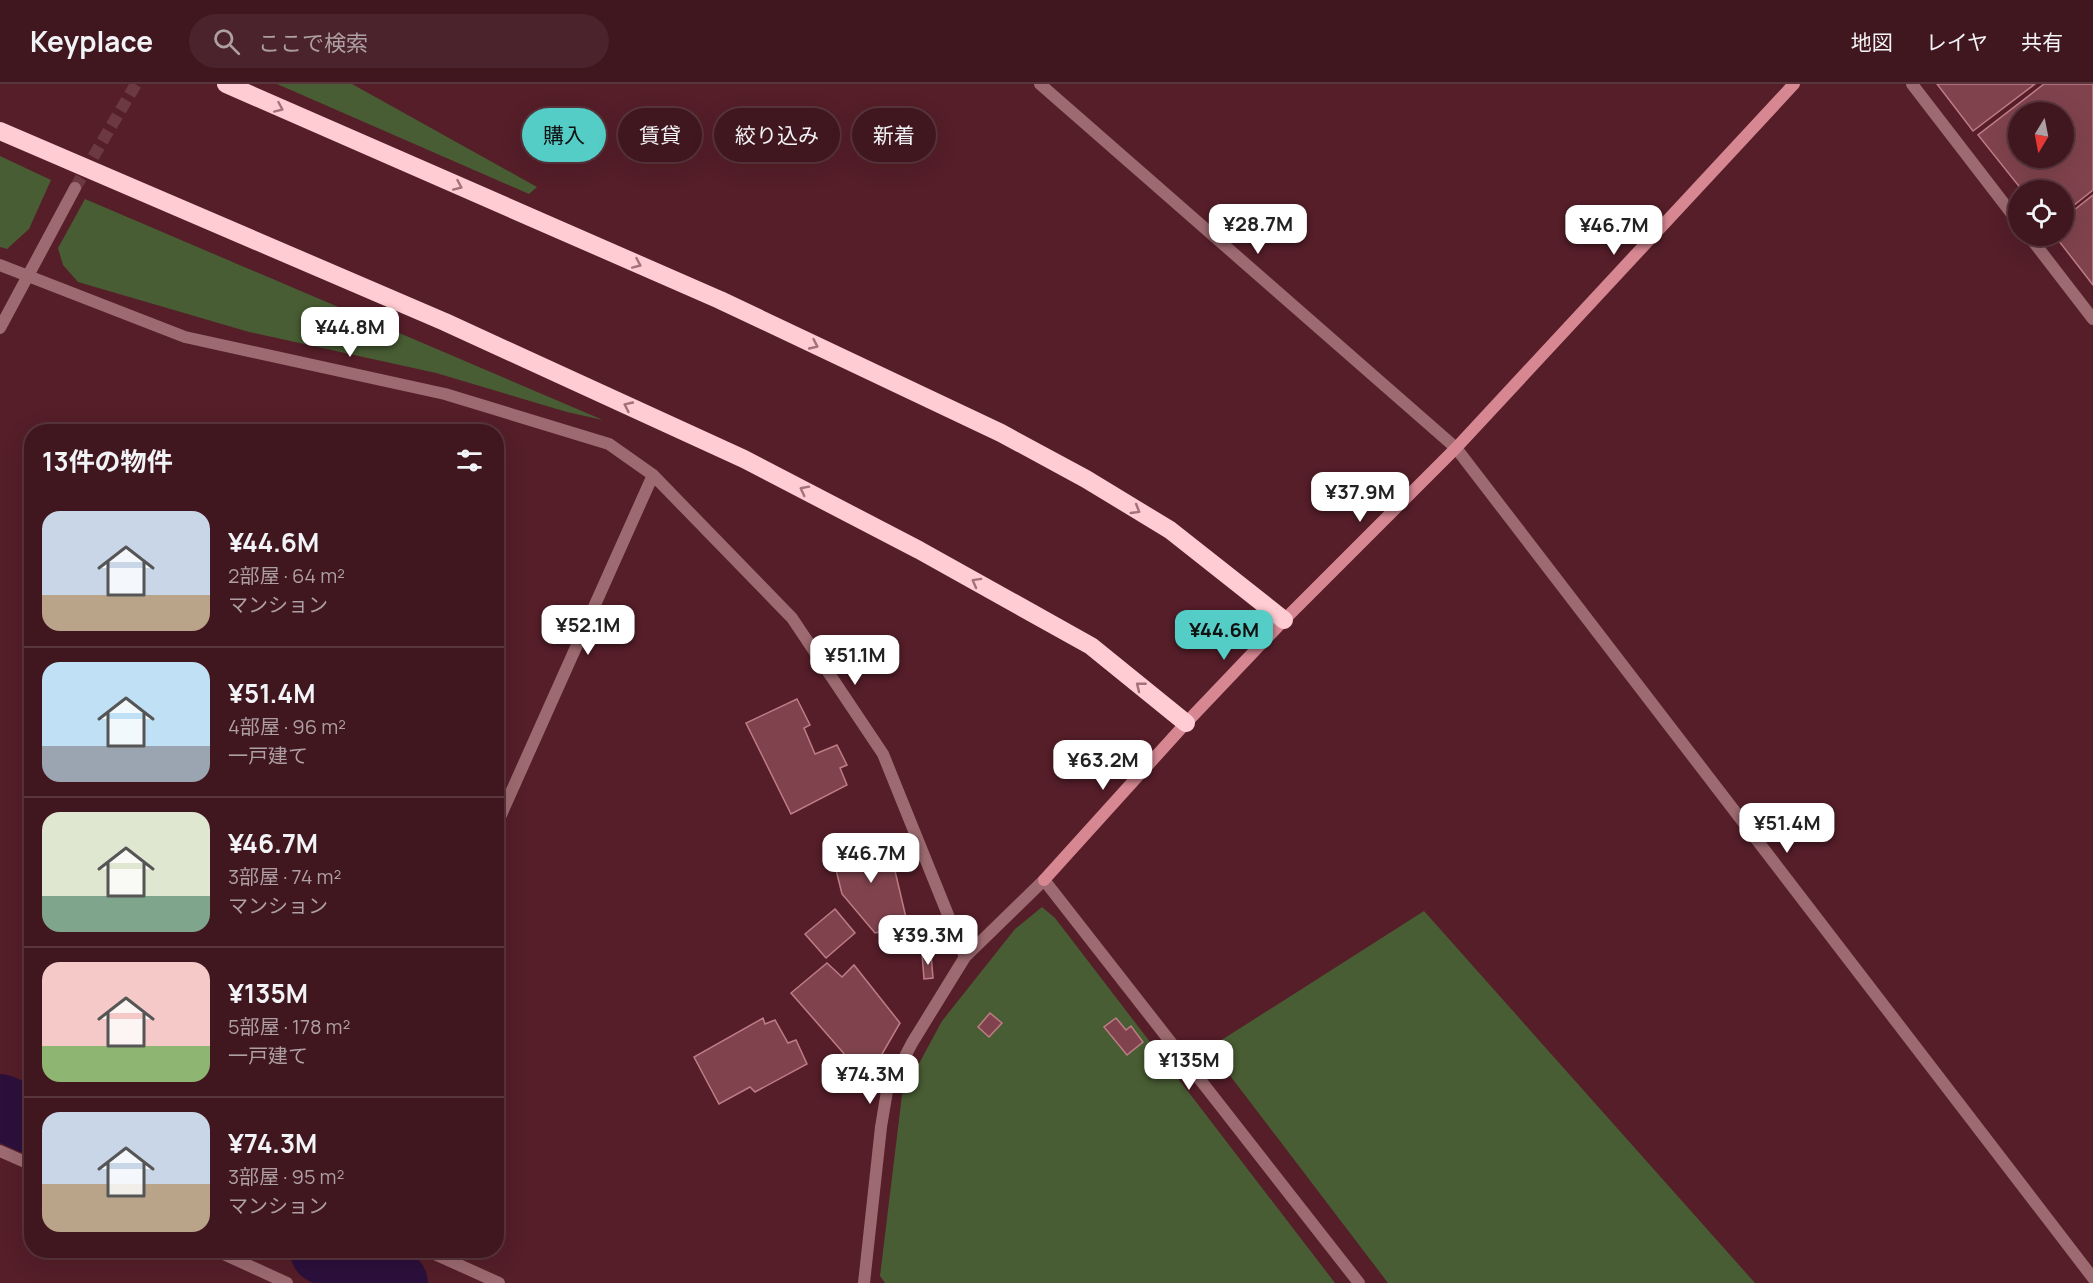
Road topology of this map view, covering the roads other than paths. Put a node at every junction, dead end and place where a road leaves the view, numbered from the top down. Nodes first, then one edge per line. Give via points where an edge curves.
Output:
1 (226, 84) edge
2 (1040, 84) edge
3 (1794, 84) edge
4 (1912, 84) edge
5 (0, 131) edge
6 (75, 188) tunnel mouth
7 (2008, 209) edge
8 (2037, 246) edge
9 (0, 265) edge
10 (29, 275) junction
11 (2093, 319) edge
12 (0, 328) edge
13 (1456, 448) junction
14 (653, 475) junction
15 (1284, 620) junction
16 (1186, 723) junction
17 (504, 808) edge
18 (1044, 880) junction
19 (965, 957) junction
20 (0, 1151) edge
21 (24, 1162) edge
22 (232, 1258) edge
23 (444, 1258) edge
24 (2093, 1278) edge
25 (287, 1283) edge
26 (499, 1283) edge
27 (864, 1283) edge
28 (1359, 1283) edge

1 -> 15 highway via 720,300 1001,433 1170,530
2 - 13 street
3 - 13 street
4 - 7 street
16 -> 5 highway via 1090,646 919,550 744,459 445,322
6 - 10 street
8 - 11 street
9 - 10 street
10 - 12 street
10 - 14 street via 184,337 445,394 609,444
13 - 15 street
13 - 24 street
14 - 17 street
14 - 19 street via 792,618 883,754
15 - 16 street
16 - 18 street
18 - 19 street
18 - 28 street
19 - 27 street via 887,1091
20 - 21 street
22 - 25 street
23 - 26 street

